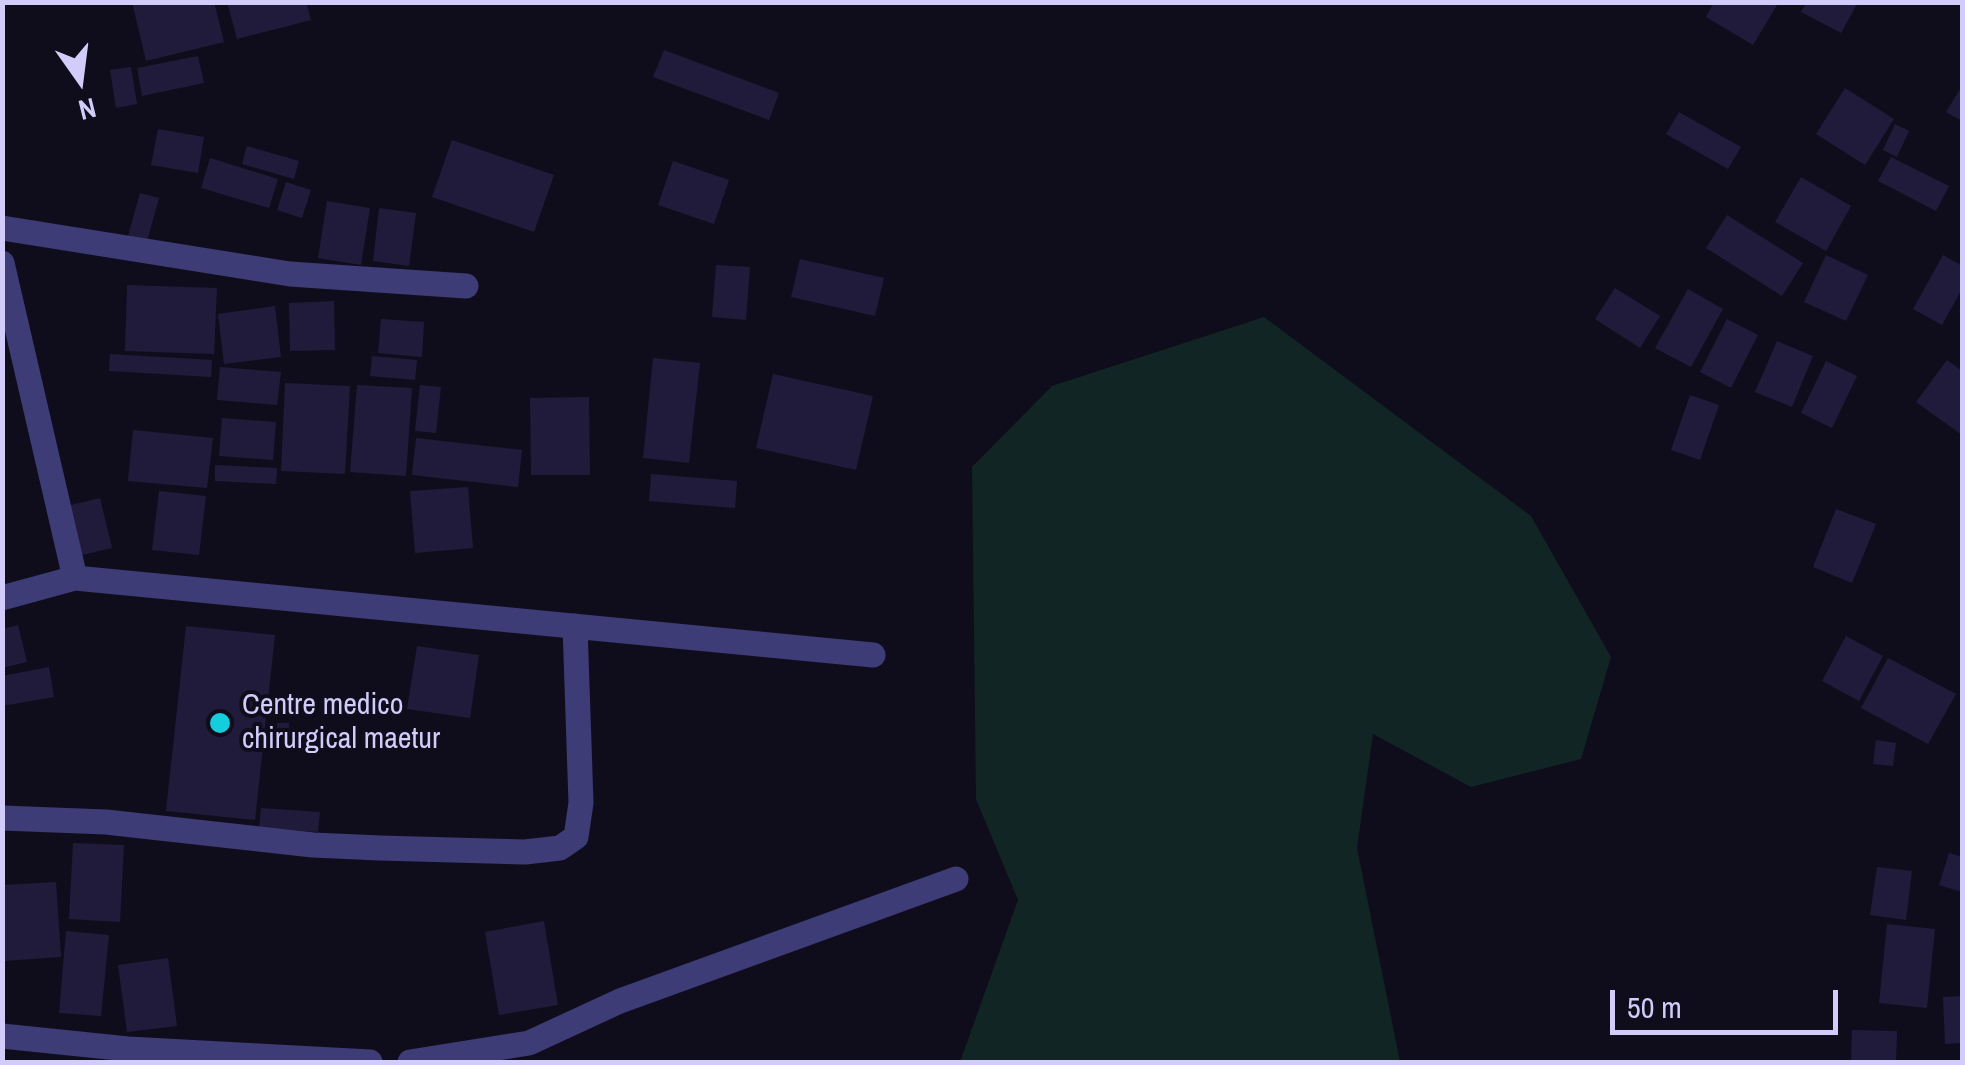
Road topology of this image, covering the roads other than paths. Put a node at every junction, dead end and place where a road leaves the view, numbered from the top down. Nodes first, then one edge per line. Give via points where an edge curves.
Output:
1 (2, 228) edge
2 (2, 263) edge
3 (466, 286) dead end
4 (74, 578) junction
5 (2, 598) edge
6 (574, 626) junction
7 (873, 654) dead end
8 (2, 818) edge
9 (956, 879) dead end
10 (2, 1036) edge
11 (370, 1062) edge
12 (410, 1062) edge

1 - 3 street via 290,274
2 - 4 street
4 - 5 street
4 - 6 street
6 - 7 street
6 - 8 street via 581,803 576,837 560,848 347,846
9 - 12 street via 620,1001 529,1043
10 - 11 street

